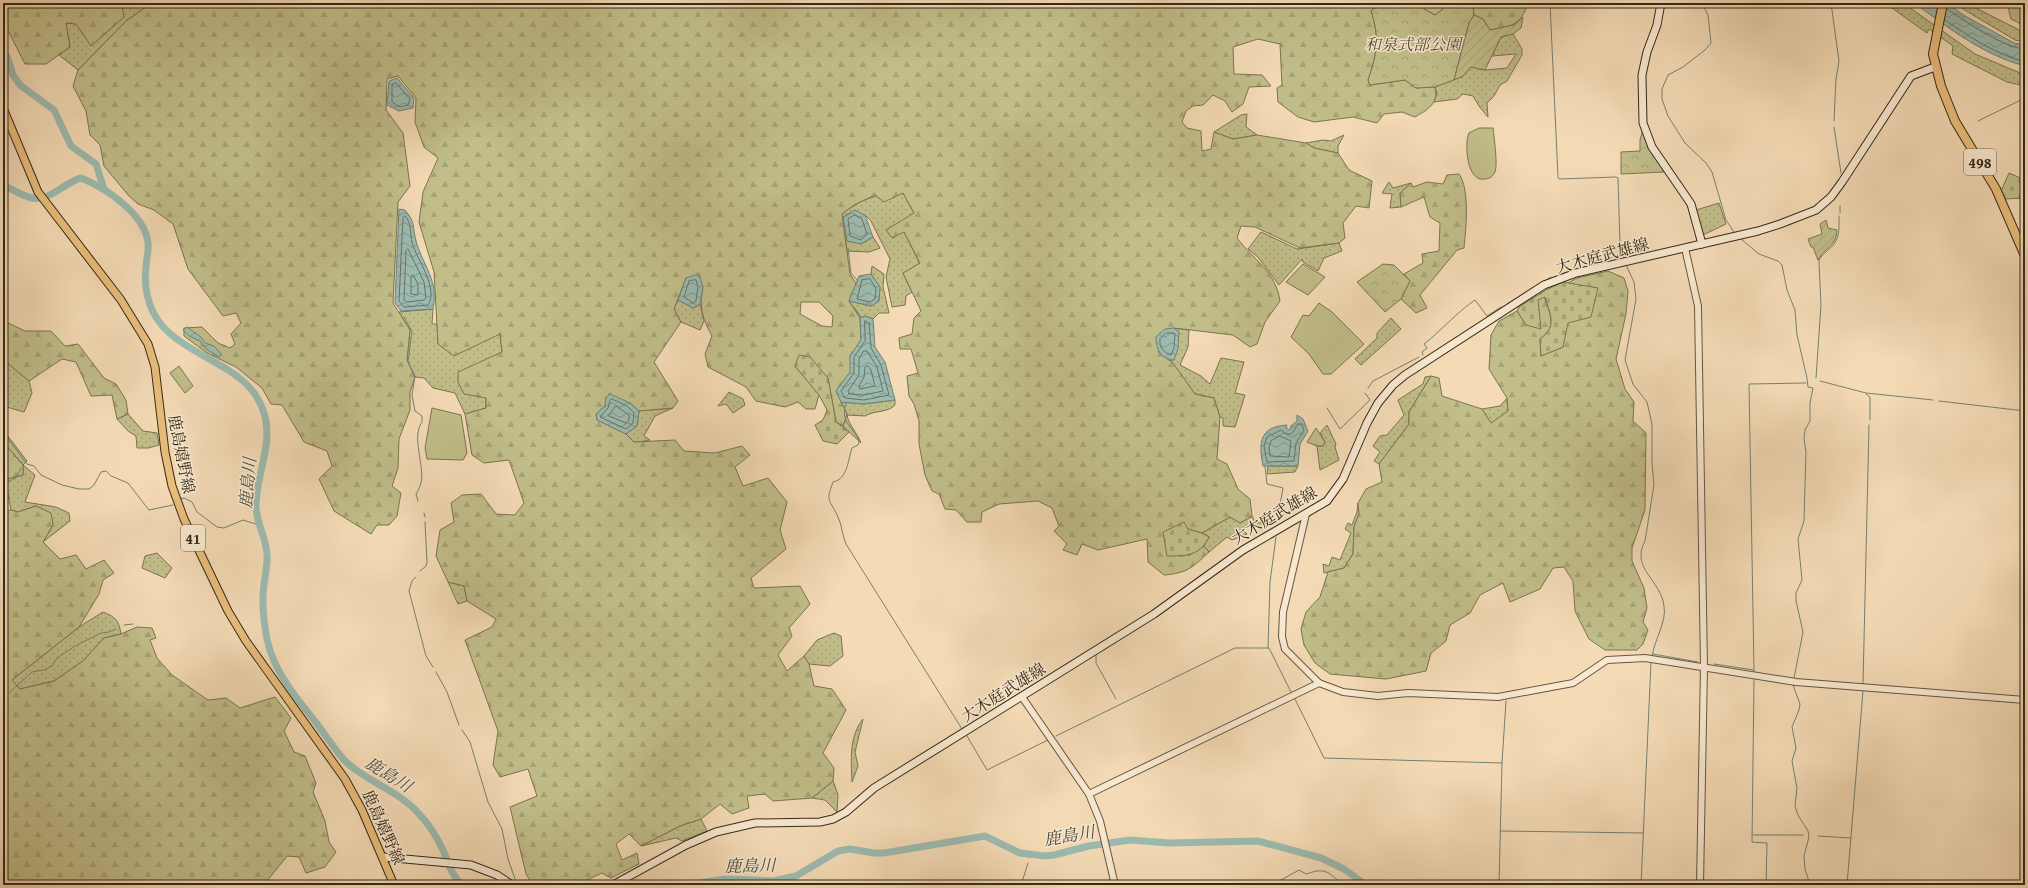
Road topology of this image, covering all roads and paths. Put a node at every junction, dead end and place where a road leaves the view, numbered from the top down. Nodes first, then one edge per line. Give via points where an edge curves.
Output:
1 (1661, 3) edge
2 (1943, 3) edge
3 (1935, 66) junction
4 (3, 108) edge
5 (1702, 244) junction
6 (1685, 248) junction
7 (2025, 256) edge
8 (1306, 514) junction
9 (1704, 667) junction
10 (1319, 683) junction
11 (1022, 697) junction
12 (2025, 700) edge
13 (1089, 794) junction
14 (383, 857) junction
15 (394, 885) edge
16 (512, 885) edge
17 (613, 885) edge
18 (1115, 885) edge
19 (1700, 885) edge

1 - 5 main road via 1642,75 1643,123 1652,146 1691,204
2 - 3 highway, 498 via 1933,54
3 - 5 main road, 大木庭武雄線 via 1911,76 1842,182 1822,205 1758,232
3 - 7 highway, 498 via 1955,121 1996,189
4 - 14 main road, 鹿島嬉野線 / 41 via 38,192 121,300 144,336 154,366 169,473 184,519 232,618 345,779
5 - 6 main road, 大木庭武雄線
6 - 8 main road, 大木庭武雄線 via 1576,273 1544,285 1405,375 1378,403 1337,490 1327,501
6 - 9 street via 1698,306
8 - 10 street via 1283,612 1282,637 1285,649
8 - 11 main road, 大木庭武雄線 via 1243,550 1154,614
9 - 10 street via 1652,659 1607,660 1573,683 1498,697 1408,693 1362,695 1343,692
9 - 12 street via 1818,684
9 - 19 street
10 - 13 street
11 - 13 street
11 - 17 main road, 大木庭武雄線 via 874,788 846,812 833,819 820,822 754,823 716,832 686,845
13 - 18 street via 1103,834
14 - 15 main road, 鹿島嬉野線 / 41
14 - 16 main road via 471,865

